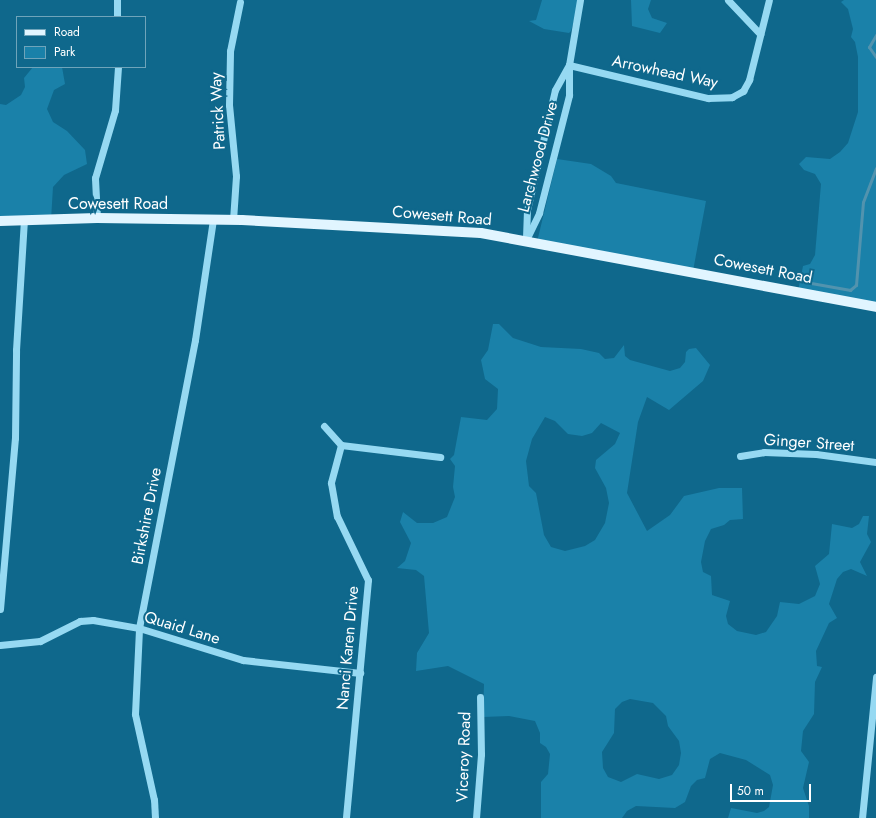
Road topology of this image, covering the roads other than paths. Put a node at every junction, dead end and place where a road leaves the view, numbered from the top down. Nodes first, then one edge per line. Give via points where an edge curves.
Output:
1 (117, 0) edge
2 (580, 0) edge
3 (728, 0) edge
4 (769, 0) edge
5 (240, 2) dead end
6 (117, 16) edge
7 (760, 34) junction
8 (569, 65) junction
9 (118, 68) edge
10 (97, 218) junction
11 (24, 219) junction
12 (213, 220) junction
13 (233, 220) junction
14 (0, 221) edge
15 (526, 240) junction
16 (876, 307) edge
17 (324, 426) dead end
18 (341, 445) junction
19 (740, 456) dead end
20 (440, 457) dead end
21 (876, 462) edge
22 (0, 609) edge
23 (139, 628) junction
24 (0, 645) edge
25 (360, 673) junction
26 (876, 677) edge
27 (480, 697) dead end
28 (156, 818) edge
29 (346, 818) edge
30 (476, 818) edge
31 (862, 818) edge

1 - 6 street
2 - 8 street, Larchwood Drive
3 - 7 street
4 - 7 street, Arrowhead Way
5 - 13 street, Patrick Way via 230,51 229,105 236,176
7 - 8 street, Arrowhead Way via 747,86 738,94 726,98 708,98
8 - 15 street, Larchwood Drive via 569,95 539,213
8 - 15 street, Larchwood Drive via 555,90 527,210
9 - 10 street via 115,110 95,178
10 - 11 main road, Cowesett Road
10 - 12 main road, Cowesett Road
11 - 14 main road, Cowesett Road
11 - 22 street via 16,350 15,438
12 - 13 main road, Cowesett Road
12 - 23 street, Birkshire Drive via 195,340
13 - 15 main road, Cowesett Road via 481,233
15 - 16 main road, Cowesett Road
17 - 18 street
18 - 20 street
18 - 25 street, Nanci Karen Drive via 331,483 337,516 368,580
19 - 21 street, Ginger Street via 771,452 816,454
23 - 24 street, Quaid Lane via 94,620 80,621 40,641
23 - 25 street, Quaid Lane via 243,660
23 - 28 street, Birkshire Drive via 135,714
25 - 29 street, Nanci Karen Drive
26 - 31 street
27 - 30 street, Viceroy Road via 481,754

